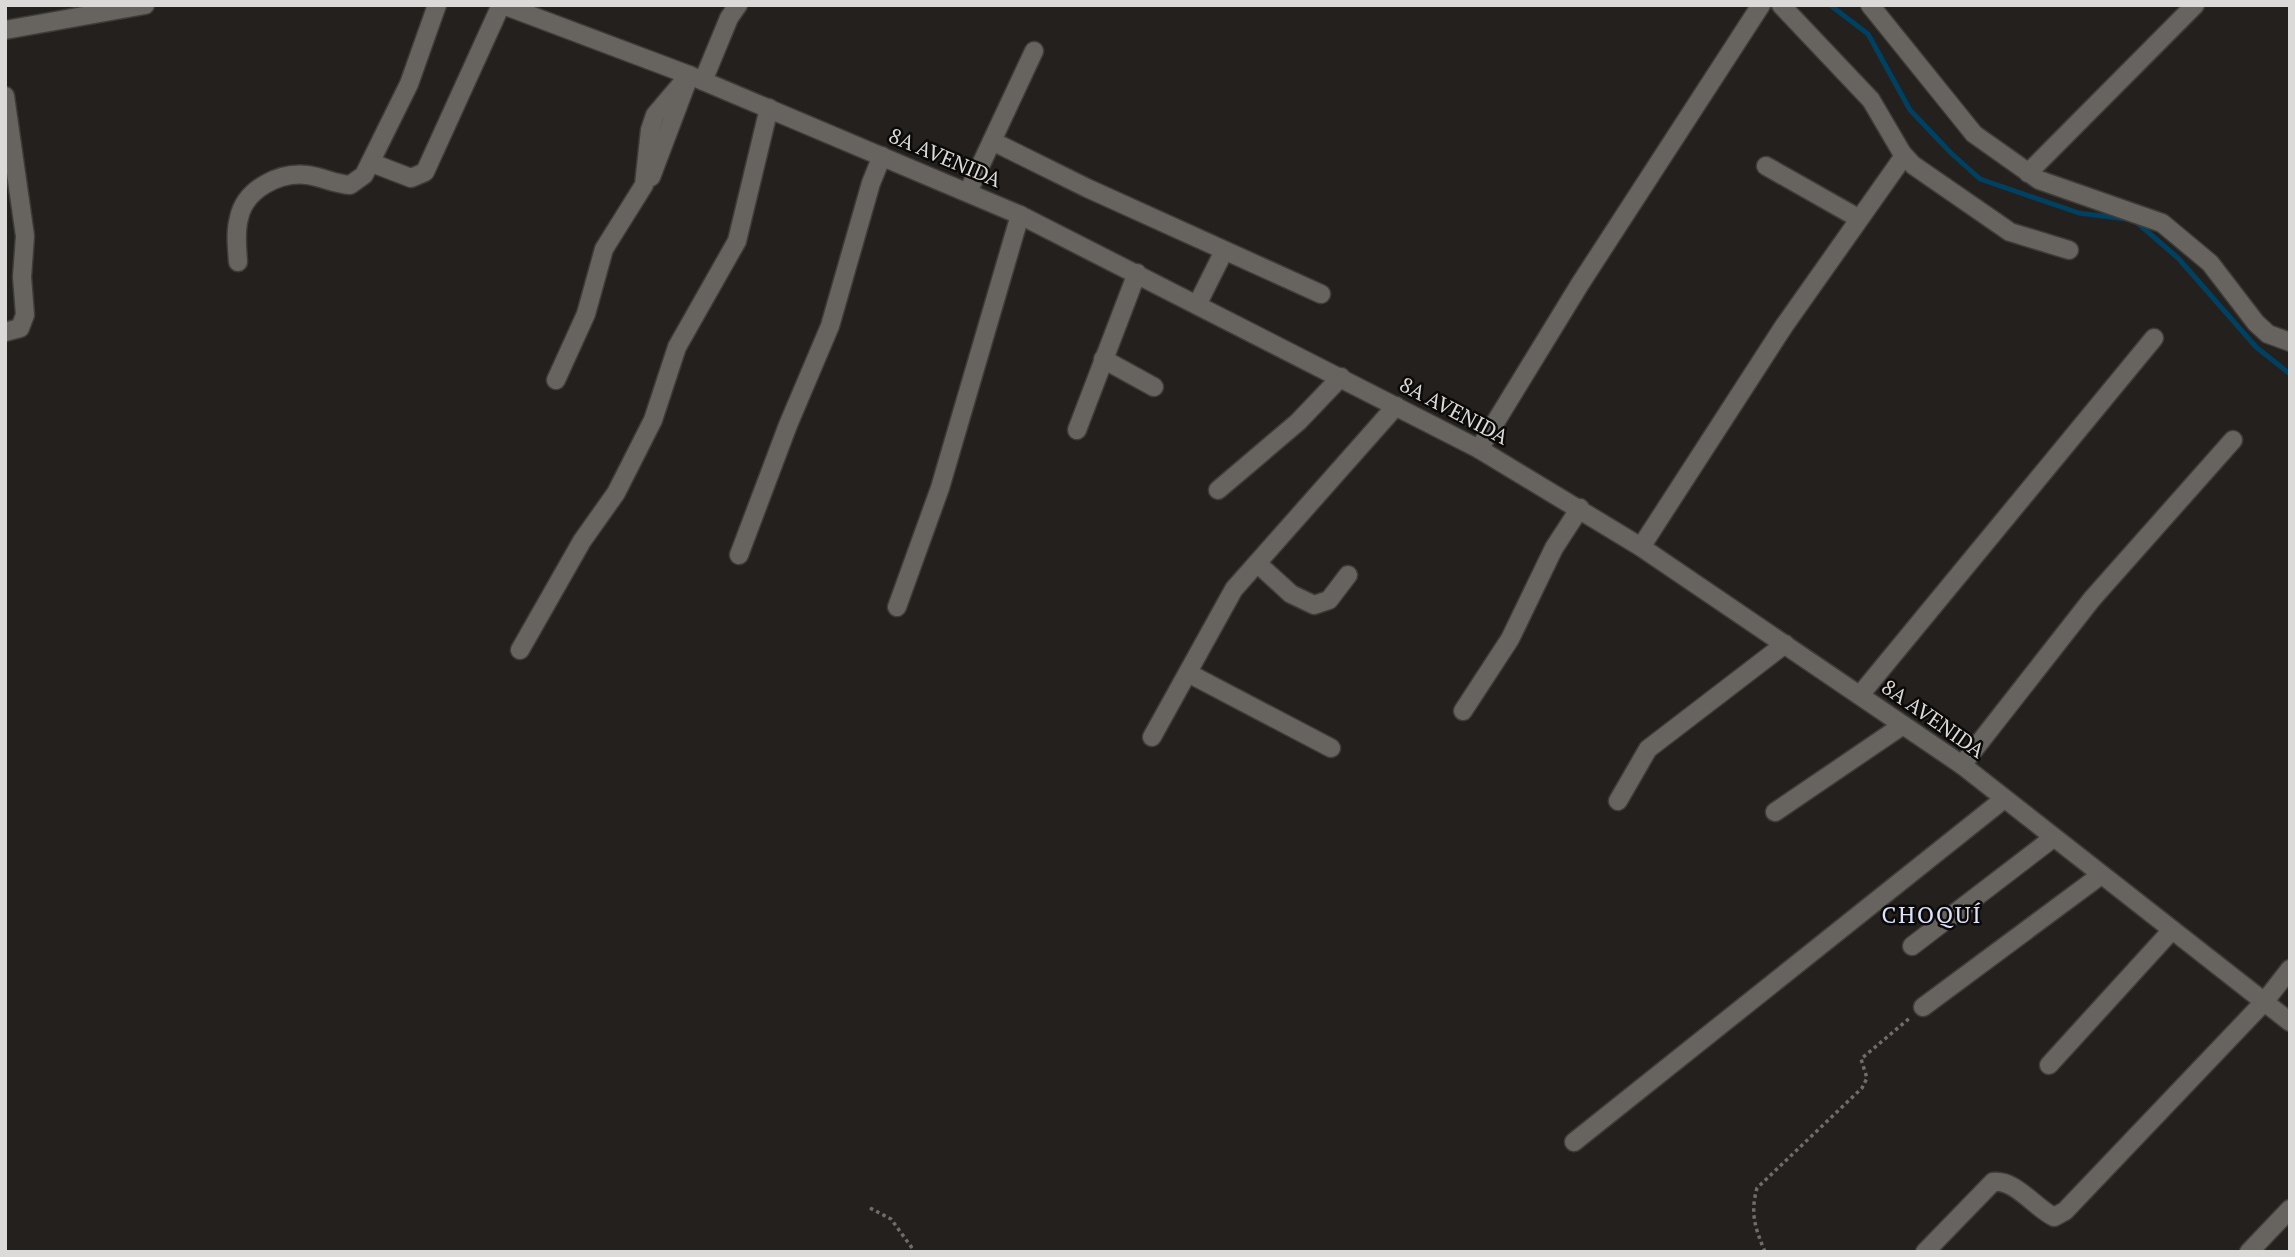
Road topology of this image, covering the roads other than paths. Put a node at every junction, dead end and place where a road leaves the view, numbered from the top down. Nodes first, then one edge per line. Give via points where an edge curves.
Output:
1 (145, 5) edge
2 (437, 5) edge
3 (502, 5) edge
4 (738, 5) edge
5 (1761, 5) edge
6 (1781, 5) edge
7 (1870, 5) edge
8 (2195, 5) edge
9 (120, 8) edge
10 (5, 30) edge
11 (1034, 51) dead end
12 (696, 78) junction
13 (5, 96) edge
14 (769, 108) junction
15 (992, 141) junction
16 (882, 156) junction
17 (1904, 156) junction
18 (372, 163) junction
19 (1766, 166) dead end
20 (2028, 173) junction
21 (968, 192) junction
22 (1020, 215) junction
23 (1858, 218) junction
24 (2069, 250) dead end
25 (1224, 251) junction
26 (238, 262) dead end
27 (1137, 273) junction
28 (1321, 294) dead end
29 (1198, 303) junction
30 (5, 332) edge
31 (2154, 338) dead end
32 (2290, 342) edge
33 (1103, 359) junction
34 (1341, 377) junction
35 (556, 380) dead end
36 (1154, 387) dead end
37 (1396, 406) junction
38 (1077, 430) dead end
39 (2233, 440) dead end
40 (1479, 449) junction
41 (1218, 490) dead end
42 (1580, 508) junction
43 (1641, 547) junction
44 (739, 555) dead end
45 (1257, 564) junction
46 (1348, 575) dead end
47 (897, 607) dead end
48 (1785, 644) junction
49 (520, 650) dead end
50 (1188, 674) junction
51 (1860, 695) junction
52 (1463, 711) dead end
53 (1903, 724) junction
54 (1152, 737) dead end
55 (1331, 748) dead end
56 (1962, 765) junction
57 (2004, 799) junction
58 (1618, 801) dead end
59 (1775, 812) dead end
60 (2053, 838) junction
61 (2101, 875) junction
62 (2172, 930) junction
63 (1912, 946) dead end
64 (2290, 969) edge
65 (2265, 1001) junction
66 (1923, 1007) road end
67 (2290, 1022) edge
68 (2049, 1065) dead end
69 (1574, 1142) dead end
70 (2290, 1209) edge
71 (1925, 1252) edge
72 (2249, 1252) edge

1 - 9 street
2 - 18 street via 409,84
3 - 12 street, 8A AVENIDA
3 - 18 street via 425,172 411,178
4 - 12 street
5 - 40 street
6 - 17 street via 1871,100
7 - 20 street via 1973,134
8 - 20 street
9 - 10 street
11 - 15 street
12 - 14 street, 8A AVENIDA
12 - 35 street via 639,212 604,249 586,314
13 - 30 street via 25,236 25,315 20,328
14 - 16 street, 8A AVENIDA
14 - 49 street via 737,241 677,347 653,420 616,493 582,541
15 - 21 street
15 - 25 street
16 - 21 street, 8A AVENIDA
16 - 44 street via 830,326
17 - 23 street
17 - 24 street via 2010,232
18 - 26 street via 364,176 350,185 293,174 256,191 238,219
19 - 23 street
20 - 32 street via 2162,223 2210,263 2256,323 2268,334
21 - 22 street, 8A AVENIDA
22 - 27 street, 8A AVENIDA
22 - 47 street via 943,477
23 - 43 street
25 - 28 street
25 - 29 street
27 - 29 street, 8A AVENIDA
27 - 33 street
29 - 34 street, 8A AVENIDA
31 - 51 street
33 - 36 street
33 - 38 street
34 - 37 street, 8A AVENIDA
34 - 41 street via 1298,422
37 - 40 street, 8A AVENIDA
37 - 45 street
39 - 56 street via 2092,599
40 - 42 street, 8A AVENIDA
42 - 43 street, 8A AVENIDA
42 - 52 street via 1554,548 1510,639
43 - 48 street, 8A AVENIDA
45 - 46 street via 1292,594 1314,605 1329,600
45 - 50 street via 1234,589
48 - 51 street, 8A AVENIDA
48 - 58 street via 1648,748
50 - 54 street
50 - 55 street
51 - 53 street, 8A AVENIDA
53 - 56 street, 8A AVENIDA
53 - 59 street
56 - 57 street, 8A AVENIDA
57 - 60 street, 8A AVENIDA
57 - 69 street
60 - 61 street, 8A AVENIDA
60 - 63 street
61 - 62 street, 8A AVENIDA
61 - 66 street
62 - 65 street, 8A AVENIDA
62 - 68 street
64 - 65 street
65 - 67 street, 8A AVENIDA
65 - 71 street via 2065,1211 2053,1217 2009,1184 1993,1182
70 - 72 street

